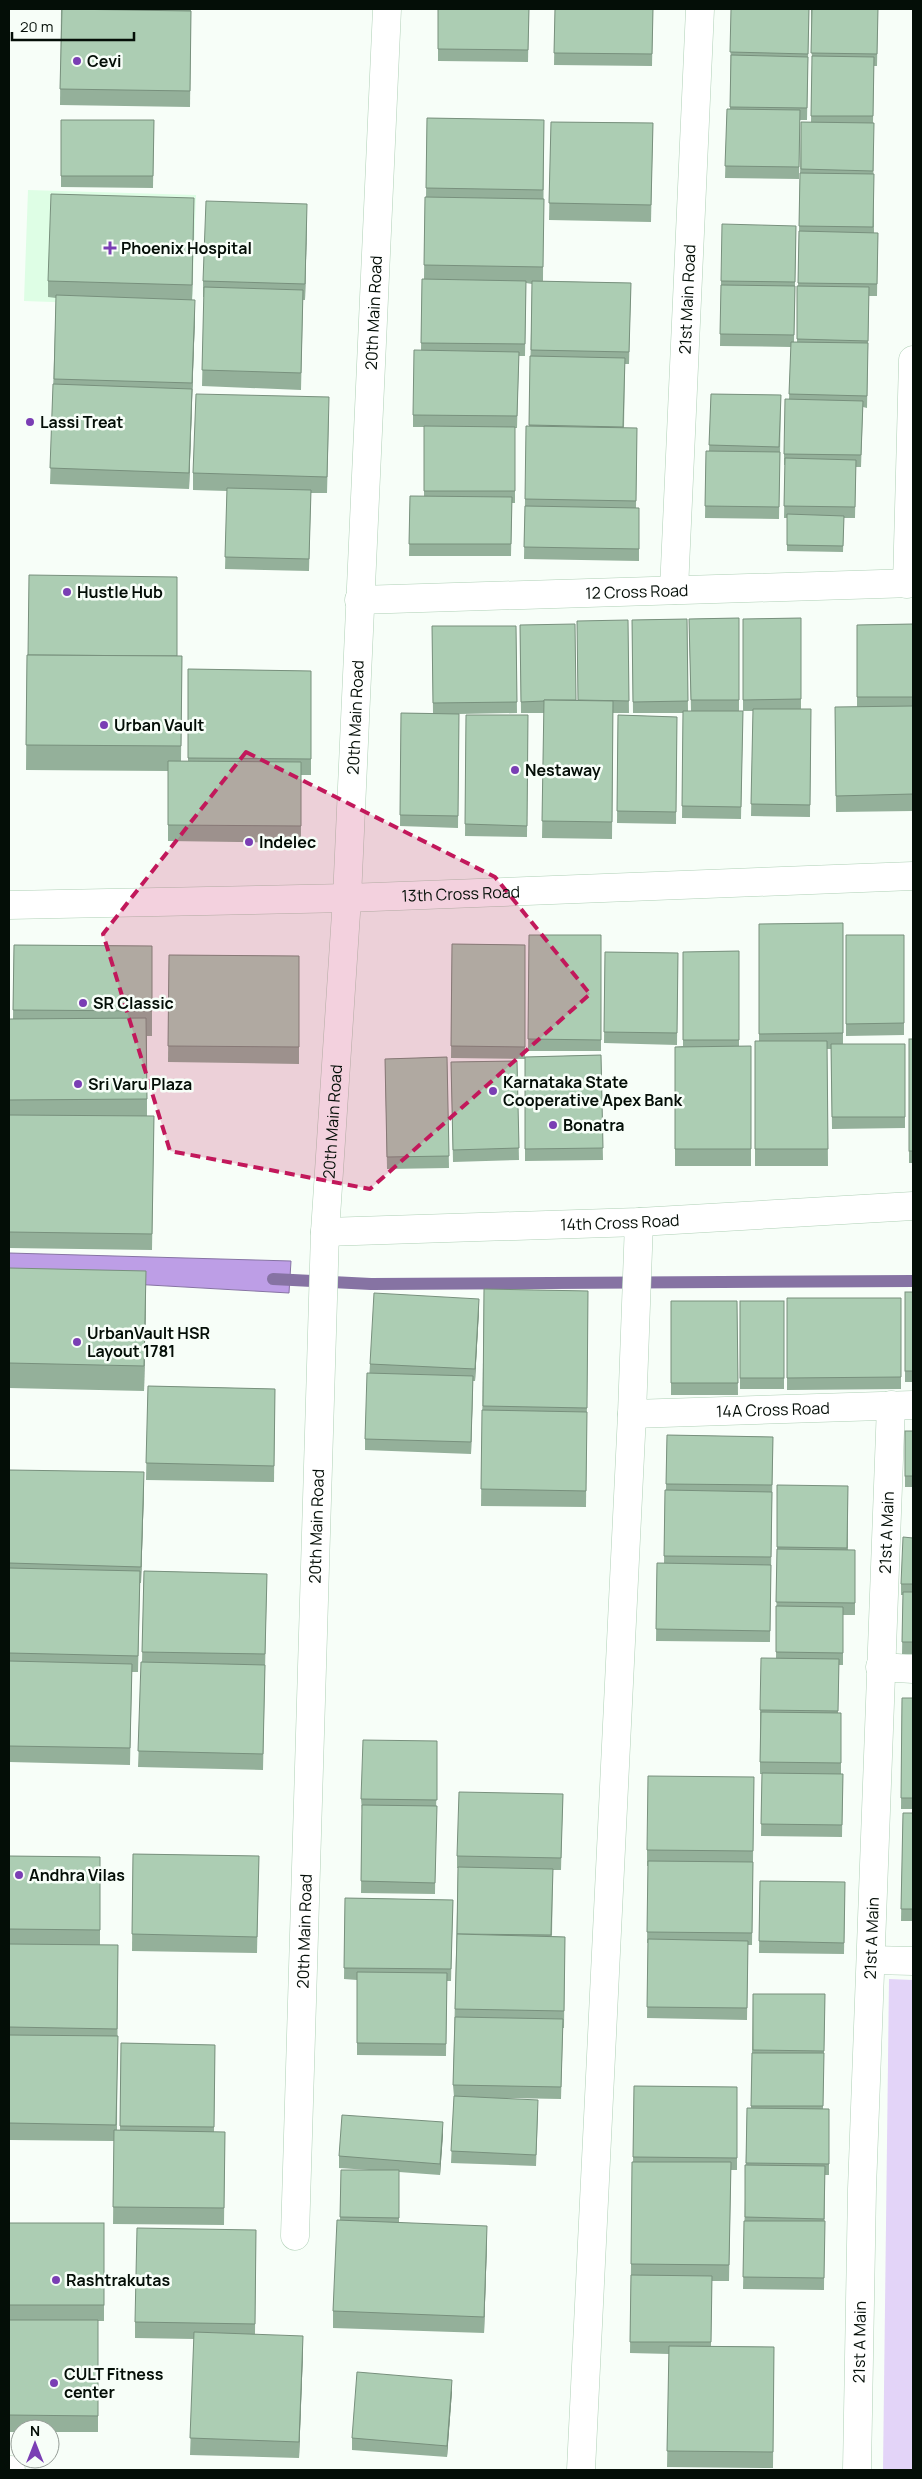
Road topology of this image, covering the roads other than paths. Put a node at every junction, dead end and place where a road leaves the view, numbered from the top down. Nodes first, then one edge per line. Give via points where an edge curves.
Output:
1 (388, 9) edge
2 (700, 9) edge
3 (913, 360) edge
4 (910, 584) edge
5 (674, 590) junction
6 (358, 600) junction
7 (913, 876) edge
8 (346, 898) junction
9 (9, 906) edge
10 (913, 1206) edge
11 (639, 1222) junction
12 (325, 1232) junction
13 (902, 1405) edge
14 (632, 1414) junction
15 (880, 1667) junction
16 (913, 1669) edge
17 (872, 1960) junction
18 (913, 1962) edge
19 (295, 2236) dead end
20 (581, 2470) edge
21 (857, 2470) edge

1 - 6 street, 20th Main Road
2 - 5 street, 21st Main Road
3 - 4 street
4 - 5 street, 12 Cross Road
5 - 6 street, 12 Cross Road
6 - 8 street, 20th Main Road
7 - 8 street, 13th Cross Road
8 - 9 street, 13th Cross Road
8 - 12 street, 20th Main Road
10 - 11 street, 14th Cross Road
11 - 12 street, 14th Cross Road
11 - 14 street
12 - 19 street, 20th Main Road
13 - 14 street, 14A Cross Road
13 - 15 street, 21st A Main
14 - 20 street
15 - 16 street
15 - 17 street, 21st A Main
17 - 18 street
17 - 21 street, 21st A Main via 862,2179

